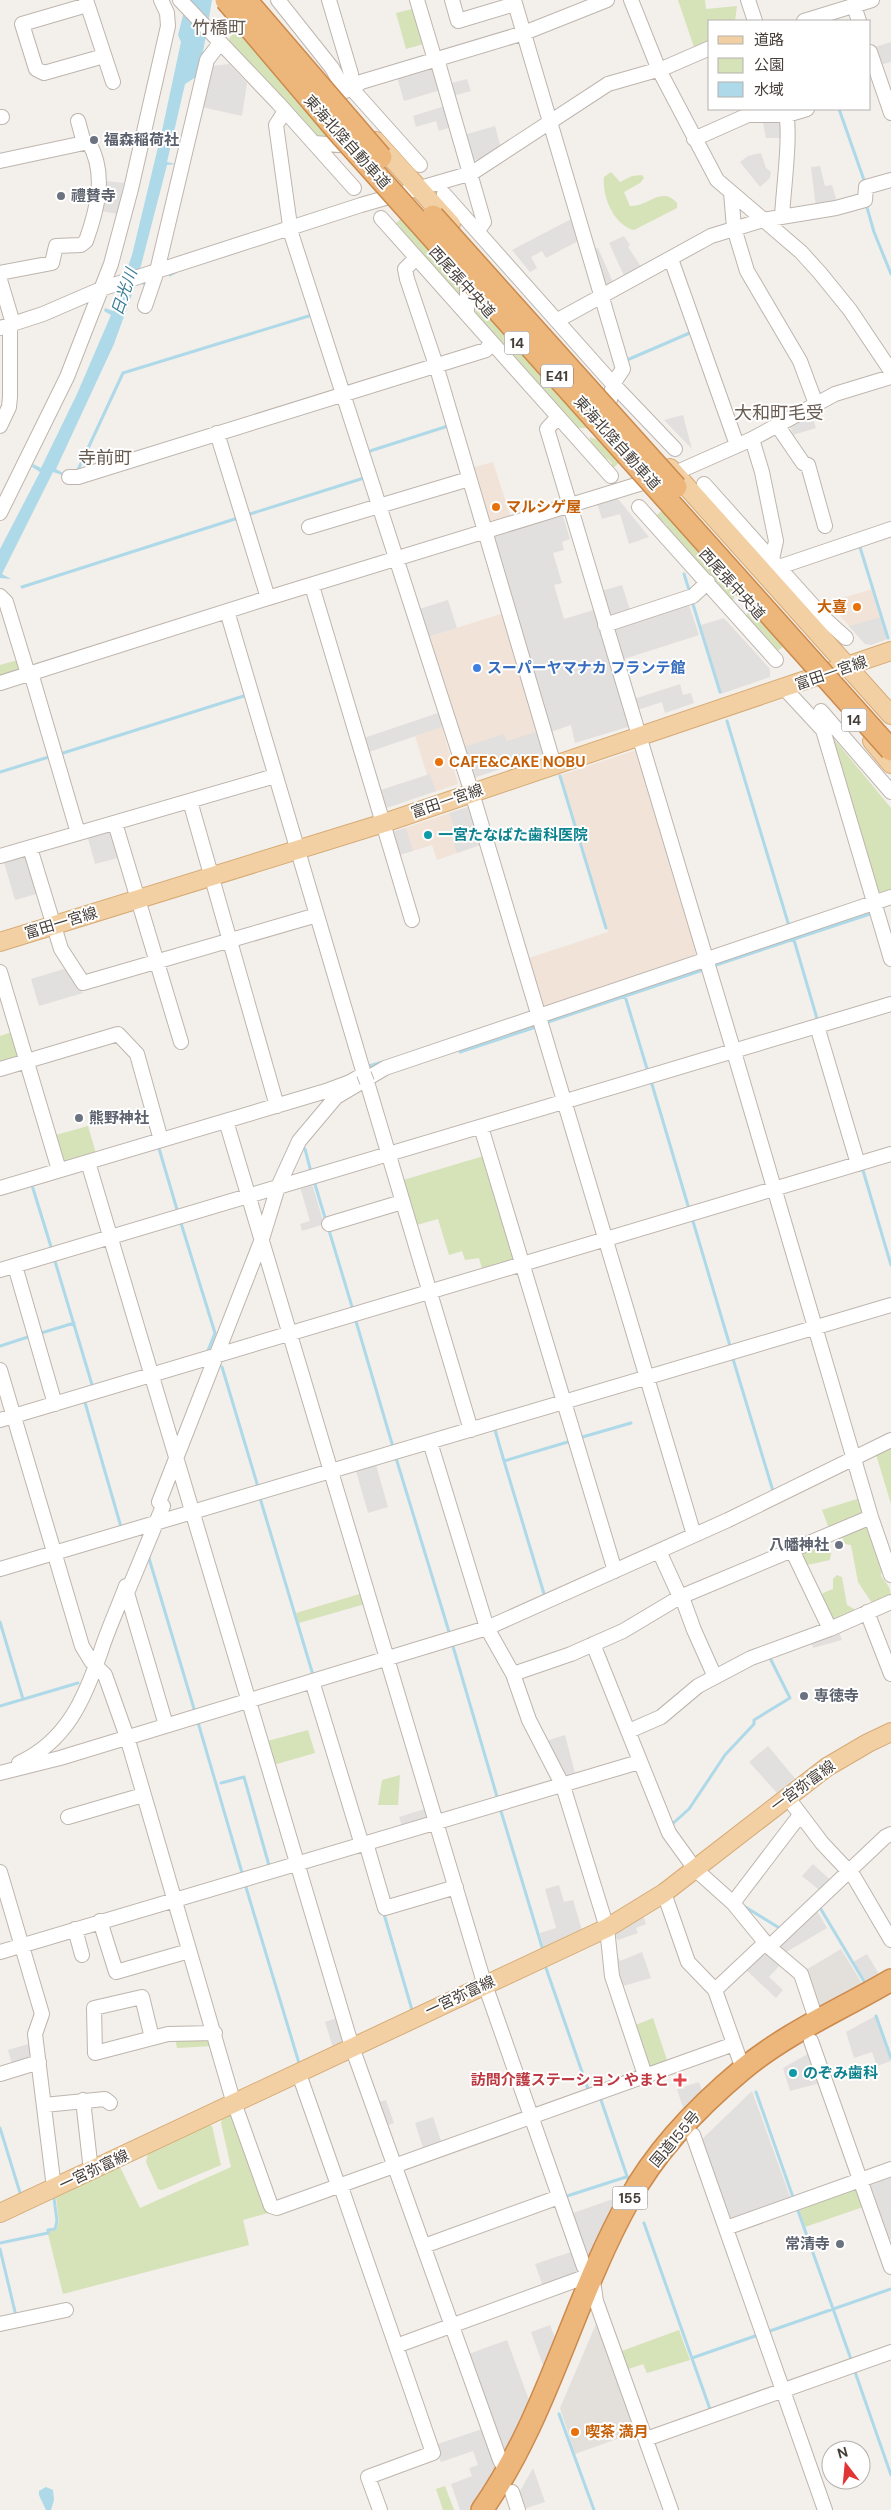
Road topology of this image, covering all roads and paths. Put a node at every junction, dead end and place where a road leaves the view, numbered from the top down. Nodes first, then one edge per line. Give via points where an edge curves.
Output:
1 (161, 0) edge
2 (180, 0) edge
3 (246, 0) edge
4 (256, 0) edge
5 (278, 0) edge
6 (329, 0) edge
7 (417, 0) edge
8 (452, 0) edge
9 (607, 0) edge
10 (631, 0) edge
11 (748, 0) edge
12 (872, 0) edge
13 (221, 2) edge
14 (514, 2) edge
15 (86, 3) edge
16 (857, 4) edge
17 (827, 18) edge
18 (755, 20) edge
19 (812, 20) edge
20 (859, 20) edge
21 (524, 33) junction
22 (217, 39) junction
23 (294, 46) junction
24 (708, 49) edge
25 (316, 50) junction
26 (104, 56) junction
27 (436, 59) junction
28 (871, 60) edge
29 (659, 70) junction
30 (113, 82) dead end
31 (881, 85) edge
32 (349, 90) junction
33 (800, 110) edge
34 (285, 111) junction
35 (786, 112) edge
36 (351, 113) junction
37 (891, 113) edge
38 (78, 121) dead end
39 (551, 122) junction
40 (694, 139) junction
41 (84, 143) junction
42 (314, 143) junction
43 (339, 145) junction
44 (0, 161) edge
45 (420, 165) dead end
46 (472, 173) junction
47 (891, 180) edge
48 (354, 188) dead end
49 (419, 188) junction
50 (731, 192) junction
51 (444, 194) dead end
52 (387, 198) junction
53 (782, 217) junction
54 (381, 218) dead end
55 (763, 220) junction
56 (292, 228) junction
57 (734, 228) junction
58 (472, 236) junction
59 (416, 258) junction
60 (671, 259) junction
61 (158, 271) junction
62 (0, 273) edge
63 (0, 280) edge
64 (468, 288) junction
65 (101, 289) junction
66 (602, 298) junction
67 (144, 306) dead end
68 (467, 314) junction
69 (558, 320) junction
70 (5, 327) edge
71 (491, 342) junction
72 (436, 365) junction
73 (891, 371) edge
74 (891, 377) edge
75 (612, 392) junction
76 (345, 393) junction
77 (4, 404) edge
78 (816, 404) junction
79 (558, 417) junction
80 (777, 425) junction
81 (0, 426) edge
82 (595, 430) junction
83 (217, 433) junction
84 (574, 433) junction
85 (752, 439) junction
86 (737, 445) junction
87 (675, 449) dead end
88 (675, 474) junction
89 (69, 476) dead end
90 (611, 476) dead end
91 (469, 479) junction
92 (643, 484) junction
93 (704, 484) dead end
94 (380, 506) junction
95 (570, 506) junction
96 (639, 507) dead end
97 (0, 513) edge
98 (825, 526) dead end
99 (309, 527) dead end
100 (891, 529) edge
101 (485, 532) junction
102 (396, 560) junction
103 (776, 570) junction
104 (708, 582) junction
105 (312, 586) junction
106 (3, 598) edge
107 (268, 598) junction
108 (742, 608) junction
109 (227, 611) junction
110 (605, 625) junction
111 (846, 638) dead end
112 (891, 652) edge
113 (776, 660) dead end
114 (848, 666) junction
115 (30, 674) junction
116 (817, 678) junction
117 (0, 683) edge
118 (785, 689) junction
119 (821, 711) dead end
120 (891, 715) edge
121 (828, 728) junction
122 (891, 728) edge
123 (638, 736) junction
124 (891, 750) edge
125 (891, 764) edge
126 (554, 765) junction
127 (275, 776) junction
128 (890, 790) edge
129 (472, 793) junction
130 (190, 801) junction
131 (115, 823) junction
132 (384, 823) junction
133 (78, 834) junction
134 (30, 848) junction
135 (296, 850) junction
136 (0, 856) edge
137 (210, 877) junction
138 (891, 897) edge
139 (140, 899) junction
140 (873, 903) junction
141 (317, 915) junction
142 (412, 920) dead end
143 (54, 926) junction
144 (229, 941) junction
145 (0, 942) edge
146 (891, 960) edge
147 (157, 961) junction
148 (707, 961) junction
149 (0, 972) edge
150 (891, 1004) edge
151 (539, 1016) junction
152 (817, 1026) junction
153 (181, 1042) dead end
154 (734, 1052) junction
155 (27, 1061) junction
156 (0, 1069) edge
157 (366, 1078) junction
158 (565, 1102) junction
159 (277, 1106) junction
160 (226, 1121) junction
161 (481, 1127) junction
162 (161, 1140) junction
163 (891, 1154) edge
164 (389, 1155) junction
165 (88, 1162) junction
166 (858, 1164) junction
167 (59, 1170) junction
168 (278, 1187) junction
169 (0, 1188) edge
170 (775, 1189) junction
171 (249, 1195) junction
172 (402, 1202) junction
173 (329, 1224) dead end
174 (111, 1236) junction
175 (262, 1239) junction
176 (606, 1240) junction
177 (522, 1265) junction
178 (15, 1266) junction
179 (0, 1270) edge
180 (429, 1292) junction
181 (891, 1305) edge
182 (816, 1328) junction
183 (291, 1334) junction
184 (220, 1355) junction
185 (0, 1370) edge
186 (152, 1375) junction
187 (647, 1378) junction
188 (204, 1402) dead end
189 (564, 1402) junction
190 (55, 1404) junction
191 (14, 1416) junction
192 (0, 1420) edge
193 (471, 1430) junction
194 (891, 1440) edge
195 (430, 1442) junction
196 (855, 1457) junction
197 (177, 1459) junction
198 (332, 1471) junction
199 (192, 1513) junction
200 (871, 1517) junction
201 (153, 1525) junction
202 (694, 1535) junction
203 (792, 1550) junction
204 (659, 1551) junction
205 (54, 1553) junction
206 (0, 1569) edge
207 (615, 1572) junction
208 (891, 1575) edge
209 (680, 1597) junction
210 (891, 1602) edge
211 (867, 1612) junction
212 (487, 1628) junction
213 (830, 1629) junction
214 (593, 1644) junction
215 (387, 1658) junction
216 (96, 1665) junction
217 (513, 1674) junction
218 (891, 1674) edge
219 (715, 1677) junction
220 (312, 1681) junction
221 (248, 1700) junction
222 (166, 1725) junction
223 (629, 1731) junction
224 (891, 1732) edge
225 (127, 1737) junction
226 (640, 1762) junction
227 (0, 1769) edge
228 (0, 1774) edge
229 (564, 1786) junction
230 (143, 1795) junction
231 (788, 1798) junction
232 (800, 1815) junction
233 (68, 1817) dead end
234 (436, 1823) junction
235 (891, 1834) edge
236 (364, 1844) junction
237 (298, 1864) junction
238 (695, 1869) junction
239 (0, 1872) edge
240 (850, 1872) junction
241 (456, 1887) junction
242 (664, 1892) junction
243 (175, 1899) junction
244 (733, 1903) junction
245 (100, 1921) junction
246 (607, 1928) junction
247 (75, 1929) junction
248 (891, 1940) edge
249 (767, 1945) junction
250 (22, 1946) junction
251 (189, 1951) junction
252 (0, 1952) edge
253 (82, 1955) dead end
254 (891, 1980) edge
255 (485, 1985) junction
256 (715, 1990) junction
257 (891, 1996) edge
258 (814, 2032) junction
259 (215, 2033) junction
260 (152, 2038) junction
261 (734, 2044) junction
262 (352, 2047) junction
263 (39, 2062) junction
264 (743, 2069) junction
265 (0, 2074) edge
266 (299, 2074) junction
267 (645, 2075) junction
268 (83, 2100) junction
269 (110, 2104) dead end
270 (235, 2104) junction
271 (44, 2105) junction
272 (530, 2116) junction
273 (693, 2135) junction
274 (395, 2165) junction
275 (891, 2169) edge
276 (91, 2171) junction
277 (859, 2180) junction
278 (339, 2185) junction
279 (54, 2188) junction
280 (559, 2197) junction
281 (0, 2213) edge
282 (726, 2228) junction
283 (424, 2246) junction
284 (891, 2267) edge
285 (591, 2277) junction
286 (596, 2300) junction
287 (66, 2310) dead end
288 (0, 2324) edge
289 (452, 2326) junction
290 (396, 2346) junction
291 (891, 2352) edge
292 (783, 2390) junction
293 (646, 2439) junction
294 (512, 2492) edge
295 (380, 2510) edge
296 (482, 2510) edge
297 (499, 2510) edge
298 (671, 2510) edge
299 (825, 2510) edge

1 - 65 street via 168,26 126,187 111,264
2 - 22 street
3 - 122 highway, 東海北陸自動車道 / E41, bridge via 355,128
4 - 23 main road, 西尾張中央道 / 14
5 - 25 street
6 - 32 street via 351,74
7 - 27 street
8 - 14 street via 458,21
9 - 21 street
10 - 29 street
11 - 18 street
12 - 16 street
13 - 43 main road, 西尾張中央道 / 14
13 - 124 highway, 東海北陸自動車道 / E41, bridge
14 - 21 street
15 - 26 street
15 - 26 street via 22,24 36,69 44,73
16 - 17 street
16 - 20 street
17 - 19 street
21 - 27 street
21 - 39 street
22 - 34 street
22 - 61 street via 208,60
23 - 25 street
23 - 36 main road, 西尾張中央道 / 14
24 - 29 street
25 - 32 street
26 - 30 street
27 - 32 street via 361,82
27 - 46 street
28 - 31 street
29 - 39 street via 608,84
29 - 40 street
31 - 37 street
32 - 36 street
32 - 45 street
33 - 35 street
34 - 42 street
34 - 56 street via 276,125
35 - 40 street via 748,115
35 - 53 street
36 - 49 main road, 西尾張中央道 / 14
38 - 41 street
39 - 46 street
39 - 66 street
40 - 50 street via 717,180
41 - 44 street
41 - 62 street via 89,143 93,150 99,187 86,241 81,246 56,246 52,263
42 - 43 street
42 - 48 street
43 - 52 main road, 西尾張中央道 / 14
46 - 49 street
46 - 58 street via 484,222
47 - 53 street via 866,187 865,200
49 - 52 street
49 - 58 main road, 西尾張中央道 / 14
50 - 55 street
50 - 57 street
51 - 58 street
52 - 56 street
52 - 64 main road, 西尾張中央道 / 14
53 - 55 street
54 - 59 street
55 - 57 street
55 - 73 street via 820,273 850,310
56 - 61 street
56 - 76 street
57 - 60 street via 711,236
57 - 78 street via 747,271 800,361
58 - 69 street via 488,242
58 - 75 main road, 西尾張中央道 / 14
59 - 68 street
59 - 72 street via 405,269
60 - 66 street
60 - 86 street
61 - 65 street
61 - 67 street
63 - 70 street via 12,320
64 - 68 street
64 - 82 main road, 西尾張中央道 / 14
65 - 70 street
65 - 97 street via 67,376
66 - 69 street
66 - 75 street via 623,369
68 - 71 street
69 - 75 street
70 - 77 street
71 - 72 street via 486,350
71 - 79 street
72 - 76 street
72 - 91 street
74 - 78 street via 834,394
75 - 87 street
75 - 88 main road, 西尾張中央道 / 14
76 - 83 street
76 - 94 street
77 - 81 street
78 - 80 street
79 - 84 street
79 - 95 street via 547,429
80 - 85 street
80 - 98 street via 803,463 808,465
82 - 84 street
82 - 92 main road, 西尾張中央道 / 14
83 - 89 street via 78,477
83 - 107 street
84 - 90 street
85 - 86 street
85 - 103 street via 776,541
86 - 88 street
88 - 92 street
88 - 103 main road, 西尾張中央道 / 14
91 - 94 street
91 - 101 street
92 - 95 street
92 - 108 main road, 西尾張中央道 / 14
93 - 103 street
94 - 99 street
94 - 102 street
95 - 101 street
95 - 110 street
96 - 104 street
100 - 103 street
101 - 102 street
101 - 126 street
102 - 105 street
102 - 129 street
103 - 111 street
103 - 114 main road, 西尾張中央道 / 14
104 - 108 street
104 - 110 street via 693,596
105 - 107 street
105 - 132 street
106 - 115 street
107 - 109 street
108 - 113 street
108 - 116 main road, 西尾張中央道 / 14
109 - 115 street
109 - 127 street
110 - 123 street
112 - 114 main road, 富田一宮線
114 - 116 main road, 富田一宮線
114 - 120 main road, 西尾張中央道 / 14
115 - 117 street
115 - 133 street
116 - 118 main road, 富田一宮線
116 - 125 main road, 西尾張中央道 / 14
118 - 121 street
118 - 123 main road, 富田一宮線
119 - 121 street
121 - 128 street
121 - 140 street
123 - 126 main road, 富田一宮線
123 - 148 street
126 - 129 main road, 富田一宮線
127 - 130 street
127 - 135 street
129 - 132 main road, 富田一宮線
129 - 151 street
130 - 131 street
130 - 137 street
131 - 133 street
131 - 139 street
132 - 135 main road, 富田一宮線
132 - 142 street
133 - 134 street
134 - 136 street
134 - 143 street
135 - 137 main road, 富田一宮線
135 - 141 street
137 - 139 main road, 富田一宮線
137 - 144 street
138 - 140 street
139 - 143 main road, 富田一宮線
139 - 147 street
140 - 146 street
140 - 148 street
141 - 144 street
141 - 157 street
143 - 145 main road, 富田一宮線
143 - 147 street via 61,949 83,983
144 - 147 street
144 - 159 street
147 - 153 street
148 - 151 street
148 - 154 street
149 - 155 street
150 - 152 street
151 - 158 street
151 - 168 street via 423,1053 376,1072 352,1086 336,1097 307,1130
152 - 154 street
152 - 166 street
154 - 158 street
154 - 170 street
155 - 156 street
155 - 162 street via 118,1034 137,1054
155 - 167 street
157 - 159 street
157 - 164 street
158 - 161 street
158 - 176 street
159 - 160 street
160 - 162 street
160 - 171 street
161 - 164 street
161 - 177 street
162 - 165 street
163 - 166 street
164 - 168 street
164 - 172 street
165 - 167 street
165 - 174 street
166 - 170 street
167 - 169 street
168 - 171 street
168 - 175 street
170 - 176 street
170 - 182 street
171 - 174 street
171 - 175 street
172 - 173 street
172 - 180 street
174 - 178 street
174 - 186 street
175 - 183 street
175 - 184 street
176 - 177 street
176 - 187 street
177 - 180 street
177 - 189 street
178 - 179 street
178 - 190 street
180 - 183 street
180 - 193 street
181 - 182 street
182 - 187 street
182 - 196 street
183 - 184 street
183 - 198 street
184 - 186 street
184 - 188 street
184 - 197 street
185 - 191 street
186 - 190 street
186 - 197 street
187 - 189 street
187 - 202 street
189 - 193 street
189 - 207 street
190 - 191 street
191 - 192 street
191 - 205 street
193 - 195 street
194 - 196 street
195 - 198 street
195 - 212 street
196 - 200 street
196 - 202 street
197 - 199 street
197 - 201 street via 159,1502 163,1506
198 - 199 street
198 - 215 street
199 - 201 street
199 - 221 street
200 - 203 street
200 - 208 street
201 - 205 street
201 - 216 street via 148,1538 143,1538
201 - 222 street via 127,1593
202 - 204 street
203 - 209 street
203 - 213 street
204 - 207 street
204 - 209 street
205 - 206 street
205 - 216 street via 82,1646
207 - 212 street
209 - 214 street via 623,1631
209 - 219 street
210 - 211 street
211 - 213 street
211 - 218 street
212 - 215 street
212 - 217 street
213 - 219 street via 751,1658
214 - 217 street
214 - 223 street
215 - 220 street
215 - 234 street
216 - 225 street via 105,1675
216 - 227 street via 82,1701 65,1729 39,1753 14,1766
217 - 229 street via 529,1720
219 - 223 street via 698,1686 661,1717
220 - 221 street
220 - 236 street
221 - 222 street
221 - 237 street
222 - 225 street
223 - 226 street
224 - 231 main road, 一宮弥富線 via 834,1763
225 - 228 street
225 - 230 street
226 - 229 street
226 - 238 street via 669,1833
229 - 234 street
229 - 246 street
230 - 233 street
230 - 243 street
231 - 232 street
231 - 238 main road, 一宮弥富線
232 - 240 street
232 - 244 street
234 - 236 street
234 - 241 street
235 - 240 street
236 - 237 street
236 - 241 street via 385,1908
237 - 243 street
237 - 262 street
238 - 242 main road, 一宮弥富線
238 - 244 street
239 - 250 street
240 - 248 street
240 - 249 street
241 - 255 street
242 - 246 main road, 一宮弥富線
242 - 256 street via 688,1962
243 - 245 street
243 - 251 street
244 - 249 street
245 - 247 street
245 - 251 street via 116,1972
246 - 255 main road, 一宮弥富線
246 - 267 street via 612,1976
247 - 250 street
247 - 253 street
249 - 256 street
249 - 258 street via 801,1974
250 - 252 street
250 - 263 street via 42,2014 36,2030
251 - 259 street
254 - 258 highway, 国道155号 / 155
255 - 262 main road, 一宮弥富線
255 - 272 street
256 - 261 street
257 - 258 highway, 国道155号 / 155
258 - 264 highway, 国道155号 / 155
258 - 273 highway, 国道155号 / 155 via 755,2078
258 - 277 street
259 - 260 street via 168,2034
259 - 270 street
260 - 260 street via 142,1998 94,2008 95,2053
261 - 264 street
261 - 267 street
262 - 266 main road, 一宮弥富線
262 - 274 street
263 - 265 street
263 - 271 street
264 - 285 highway, 国道155号 / 155 via 691,2117 649,2170 629,2199
266 - 270 main road, 一宮弥富線
266 - 278 street
267 - 272 street
268 - 269 street via 105,2099
268 - 271 street
268 - 276 street
270 - 276 main road, 一宮弥富線
270 - 278 street via 271,2206 278,2208
271 - 279 street
272 - 274 street
272 - 280 street
273 - 282 street
273 - 286 highway, 国道155号 / 155 via 641,2206
274 - 278 street
274 - 283 street
275 - 277 street
276 - 279 main road, 一宮弥富線
277 - 282 street
277 - 284 street
278 - 290 street
279 - 281 main road, 一宮弥富線
280 - 283 street
280 - 285 street via 584,2267
282 - 292 street
283 - 289 street
285 - 286 street
285 - 289 street
285 - 294 highway, 国道155号 / 155 via 540,2401
286 - 293 street
286 - 294 highway, 国道155号 / 155
287 - 288 street
289 - 290 street
289 - 294 street
290 - 295 street via 433,2453 368,2477
291 - 292 street
292 - 293 street
292 - 299 street
293 - 298 street
294 - 296 highway, 国道155号 / 155
294 - 297 highway, 国道155号 / 155

